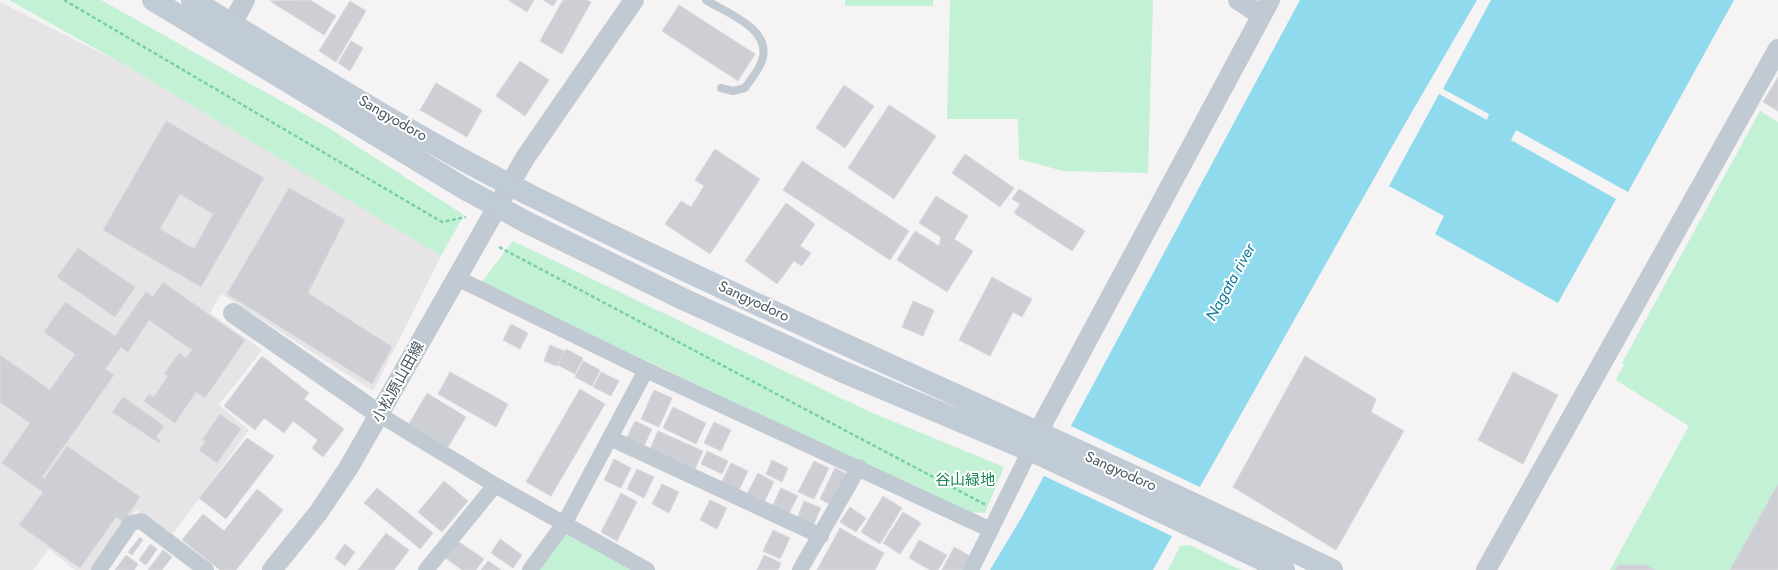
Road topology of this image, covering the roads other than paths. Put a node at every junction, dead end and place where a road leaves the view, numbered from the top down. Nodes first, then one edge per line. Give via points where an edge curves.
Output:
1 (153, 0) edge
2 (192, 0) edge
3 (246, 0) edge
4 (706, 0) edge
5 (1238, 0) edge
6 (625, 3) edge
7 (1265, 8) edge
8 (232, 24) junction
9 (1778, 49) edge
10 (721, 88) dead end
11 (510, 184) junction
12 (498, 207) junction
13 (456, 278) junction
14 (233, 314) dead end
15 (646, 370) junction
16 (380, 414) junction
17 (610, 438) junction
18 (1041, 445) junction
19 (859, 467) junction
20 (494, 485) junction
21 (1192, 515) junction
22 (564, 524) junction
23 (992, 530) junction
24 (821, 536) junction
25 (99, 570) edge
26 (206, 570) edge
27 (272, 570) edge
28 (426, 570) edge
29 (530, 570) edge
30 (647, 570) edge
31 (800, 570) edge
32 (971, 570) edge
33 (1284, 570) edge
34 (1332, 570) edge
35 (1486, 570) edge

1 - 12 main road, Sangyodoro
2 - 8 main road, Sangyodoro
3 - 8 street
4 - 10 lane via 756,31 764,45 763,59 745,88 734,91
5 - 7 street
6 - 11 street, 小松原山田線
7 - 18 street
8 - 11 main road, Sangyodoro
9 - 35 street
11 - 12 street, 小松原山田線
11 - 18 main road, Sangyodoro via 848,346
12 - 13 street, 小松原山田線
12 - 18 main road, Sangyodoro via 685,300 839,370
13 - 15 street
13 - 16 street, 小松原山田線
14 - 16 street
15 - 17 street
15 - 19 street
16 - 20 street
16 - 27 street, 小松原山田線 via 318,513
17 - 22 street
17 - 24 street
18 - 21 main road, Sangyodoro
18 - 23 street
19 - 23 street
19 - 24 street
20 - 22 street
20 - 28 street
21 - 33 main road, Sangyodoro
21 - 34 main road, Sangyodoro
22 - 29 street
22 - 30 street
23 - 32 street
24 - 31 street
25 - 26 street via 131,523 140,521

